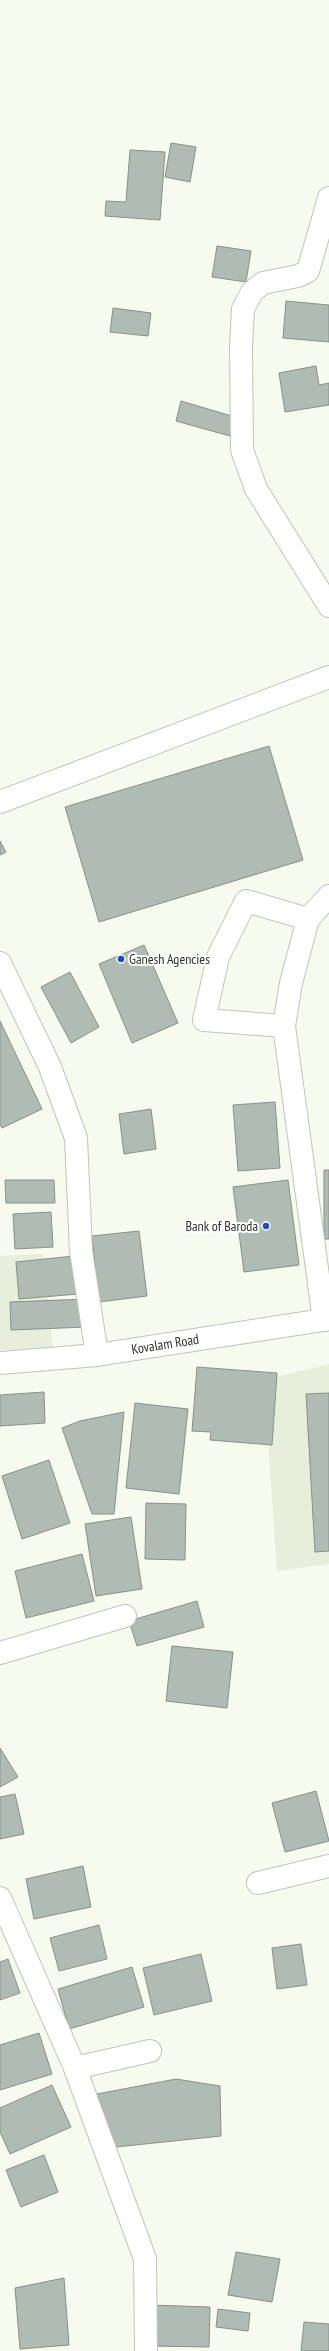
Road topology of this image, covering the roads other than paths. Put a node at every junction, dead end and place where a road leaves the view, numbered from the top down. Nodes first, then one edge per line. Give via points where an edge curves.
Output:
1 (329, 198) edge
2 (329, 606) edge
3 (329, 677) edge
4 (0, 802) edge
5 (329, 896) edge
6 (308, 919) junction
7 (0, 963) edge
8 (284, 1026) junction
9 (326, 1320) edge
10 (96, 1355) junction
11 (0, 1363) edge
12 (125, 1616) dead end
13 (0, 1653) edge
14 (329, 1866) edge
15 (258, 1883) dead end
16 (0, 1898) edge
17 (150, 2051) dead end
18 (75, 2068) junction
19 (146, 2351) edge

1 - 2 street via 308,271 298,276 263,283 252,292 243,309 240,346 242,450 256,489
3 - 4 street
5 - 6 street
6 - 8 street via 291,983
6 - 8 street via 246,901 218,957 204,1020
7 - 10 street via 50,1067 76,1138 81,1251
8 - 9 street
9 - 10 street, Kovalam Road
10 - 11 street, Kovalam Road
12 - 13 street
14 - 15 street
16 - 18 street
17 - 18 street
18 - 19 street via 145,2259

